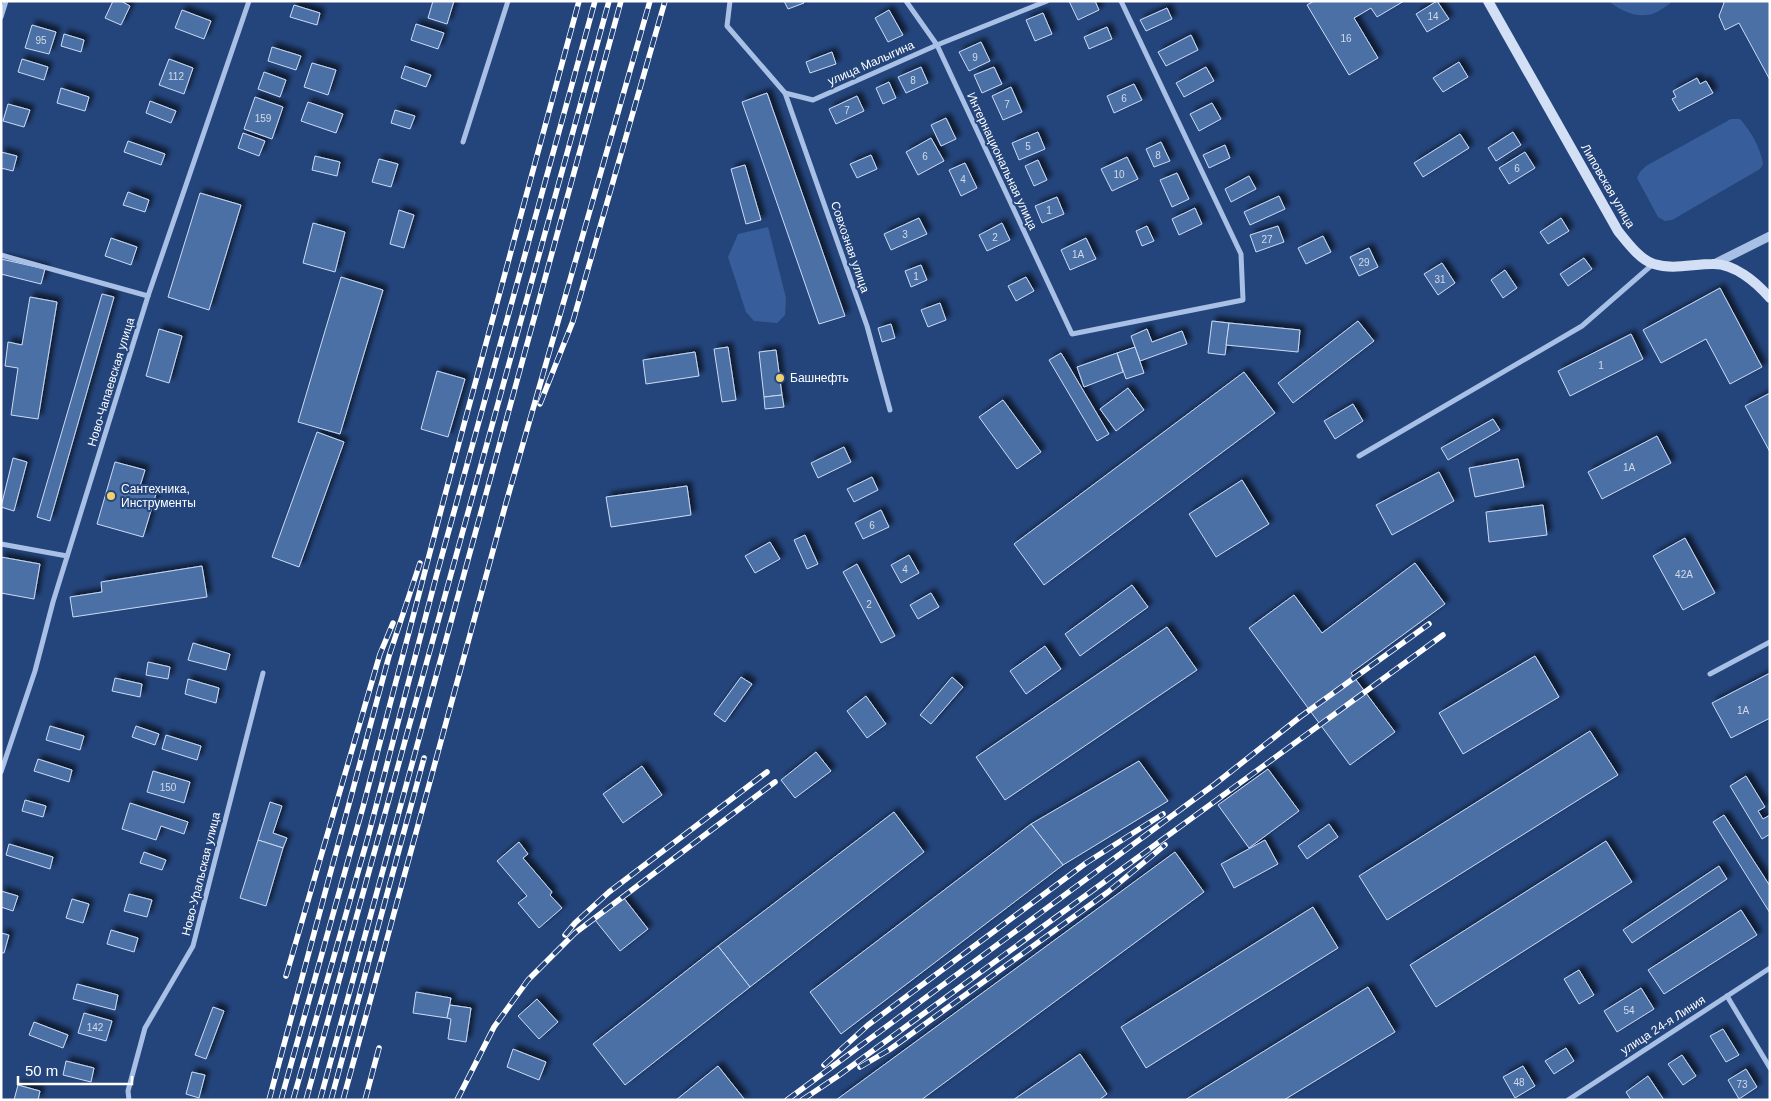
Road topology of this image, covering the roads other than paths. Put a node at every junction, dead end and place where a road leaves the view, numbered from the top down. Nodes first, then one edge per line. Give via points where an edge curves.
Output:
1 (6, 1) edge
2 (249, 1) edge
3 (508, 1) edge
4 (730, 1) edge
5 (906, 1) edge
6 (1047, 1) edge
7 (1121, 1) edge
8 (1488, 1) edge
9 (1, 17) edge
10 (936, 45) junction
11 (785, 93) junction
12 (463, 142) dead end
13 (1770, 236) edge
14 (1, 255) edge
15 (1654, 264) junction
16 (1714, 264) junction
17 (148, 296) junction
18 (1770, 298) edge
19 (890, 410) dead end
20 (1359, 456) dead end
21 (1, 544) edge
22 (67, 556) junction
23 (1770, 642) edge
24 (263, 673) dead end
25 (1710, 674) dead end
26 (1, 772) edge
27 (1770, 968) edge
28 (1727, 996) junction
29 (1770, 1068) edge
30 (128, 1100) edge
31 (1568, 1100) edge

1 - 9 street
2 - 17 street, Ново-Чапаевская улица
3 - 12 street
4 - 11 street via 727,26
5 - 10 street, Интернациональная улица
6 - 10 street, улица Малыгина
7 - 10 street, Интернациональная улица via 1241,254 1243,300 1072,334
8 - 15 main road, Липовская улица via 1618,231 1634,251
10 - 11 street, улица Малыгина via 813,100
11 - 19 street, Совхозная улица via 867,326
13 - 16 street
14 - 17 street
15 - 16 main road, Липовская улица via 1686,267
15 - 20 street via 1582,326
16 - 18 main road, Липовская улица via 1738,271
17 - 22 street, Ново-Чапаевская улица
21 - 22 street
22 - 26 street, Ново-Чапаевская улица via 35,671
23 - 25 street
24 - 30 street, Ново-Уральская улица via 193,946 145,1028
27 - 28 street, улица 24-я Линия
28 - 29 street
28 - 31 street, улица 24-я Линия

